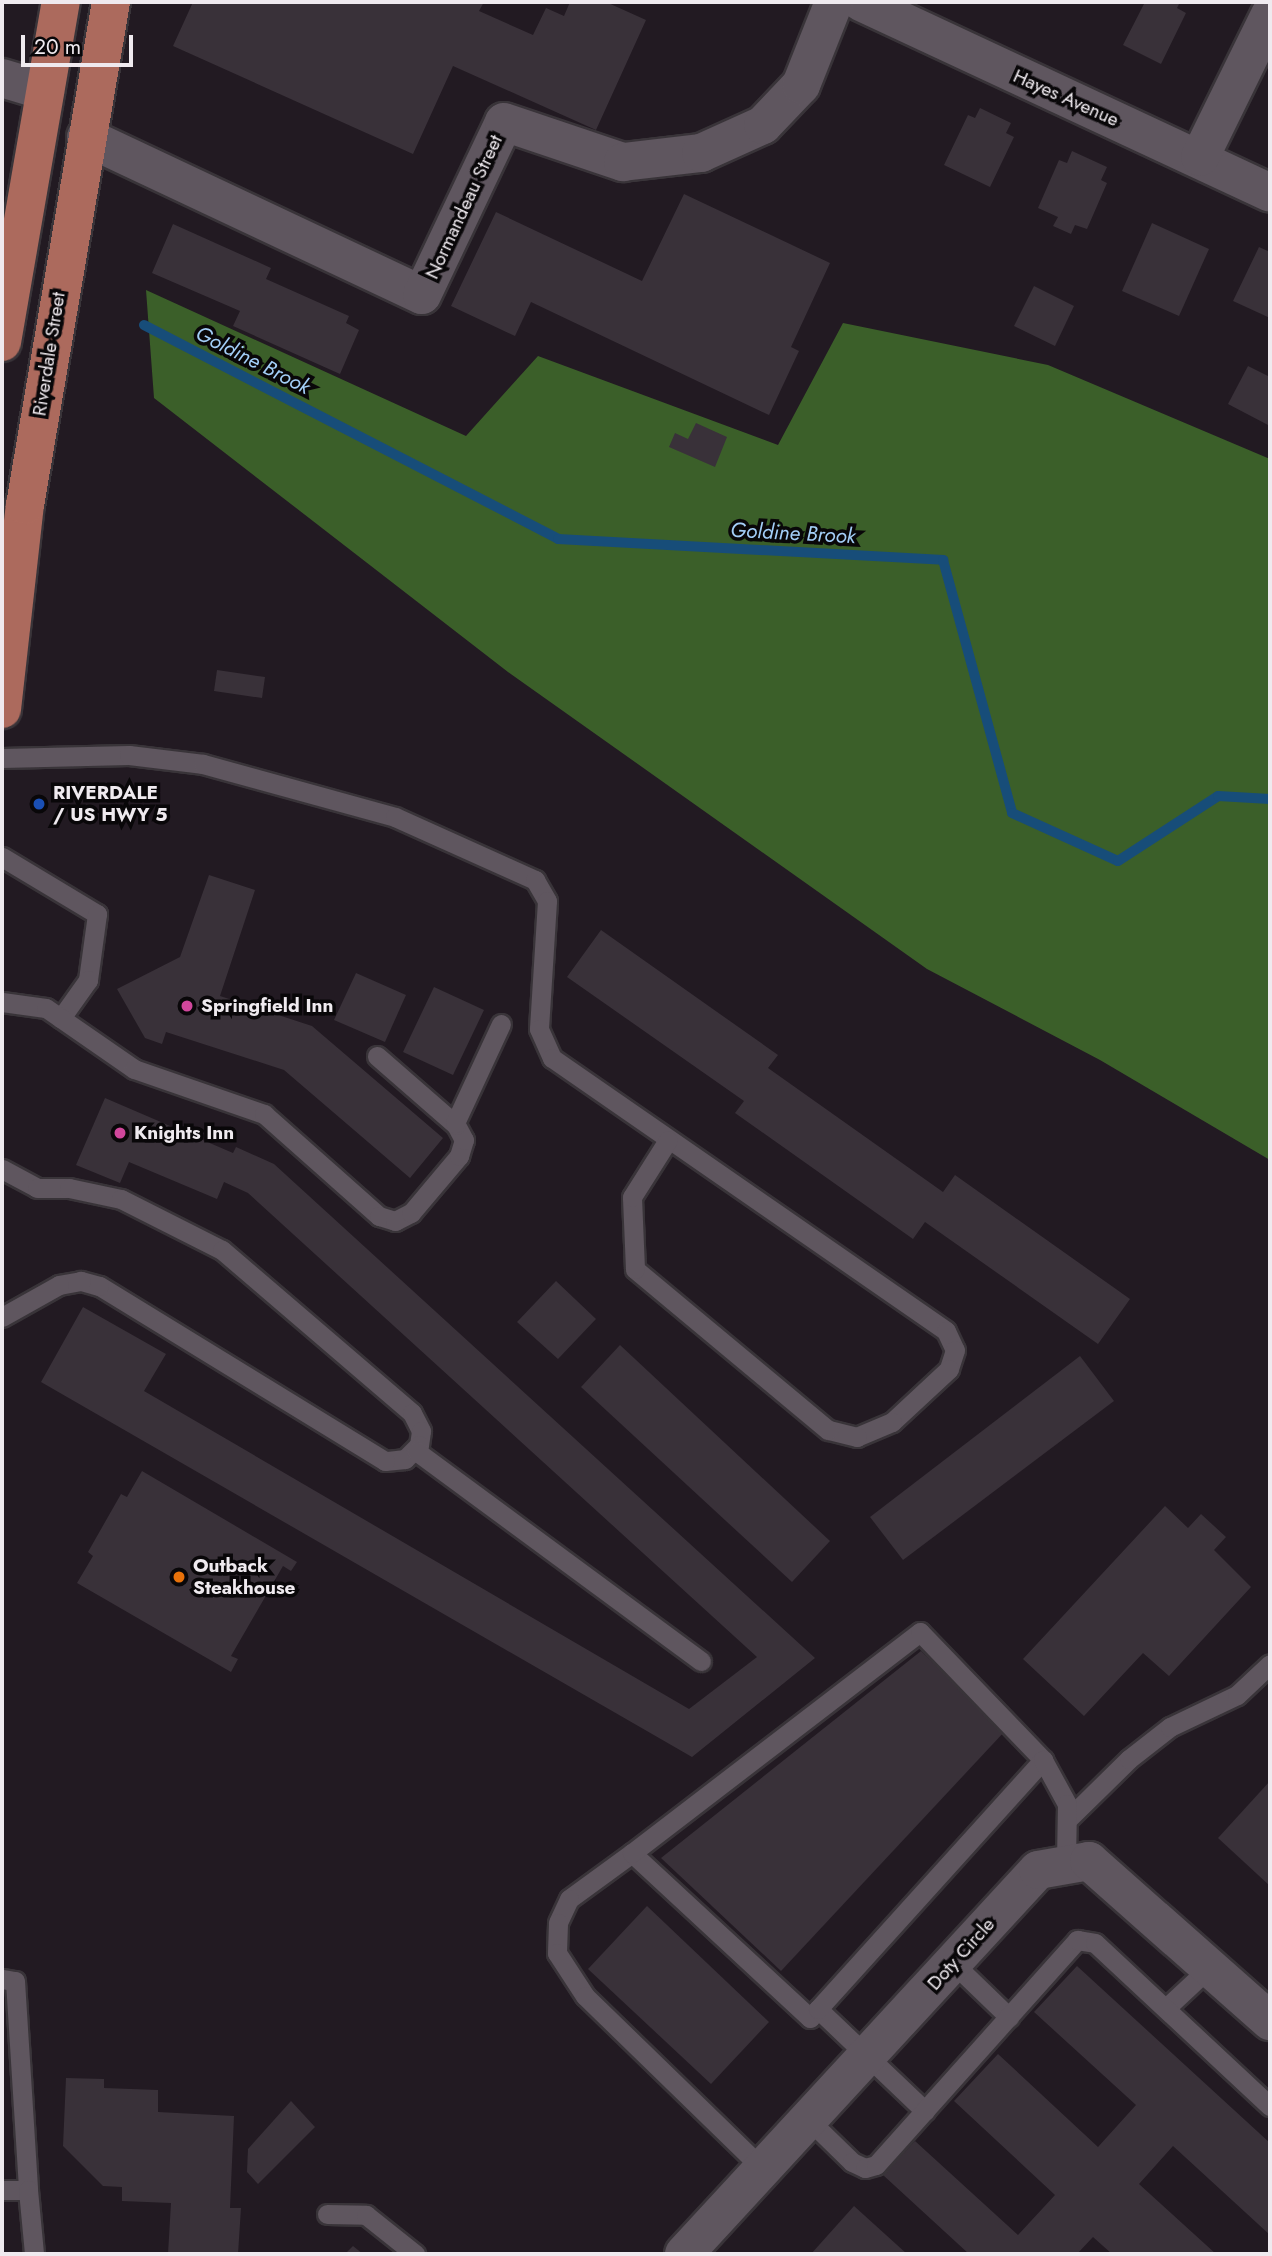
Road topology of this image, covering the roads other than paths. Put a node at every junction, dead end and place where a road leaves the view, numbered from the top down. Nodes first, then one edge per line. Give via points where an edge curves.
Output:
1 (61, 2) edge
2 (111, 2) edge
3 (834, 2) edge
4 (861, 2) edge
5 (1270, 15) edge
6 (2, 78) edge
7 (46, 91) junction
8 (86, 138) junction
9 (1200, 157) junction
10 (1270, 193) edge
11 (2, 342) edge
12 (2, 709) edge
13 (2, 758) edge
14 (2, 857) edge
15 (2, 1002) edge
16 (61, 1018) junction
17 (501, 1024) dead end
18 (377, 1056) dead end
19 (455, 1123) junction
20 (668, 1140) junction
21 (2, 1169) edge
22 (2, 1317) edge
23 (416, 1451) junction
24 (701, 1661) dead end
25 (1270, 1664) edge
26 (1043, 1760) junction
27 (1069, 1818) junction
28 (632, 1853) junction
29 (1066, 1864) junction
30 (953, 1963) junction
31 (1210, 1968) junction
32 (2, 1979) edge
33 (1166, 2008) junction
34 (818, 2009) junction
35 (1009, 2017) junction
36 (1270, 2021) edge
37 (868, 2057) junction
38 (1270, 2106) edge
39 (925, 2111) junction
40 (808, 2120) junction
41 (763, 2169) junction
42 (2, 2190) edge
43 (28, 2190) junction
44 (327, 2214) dead end
45 (698, 2249) edge
46 (34, 2254) edge
47 (415, 2254) edge

1 - 7 main road
2 - 8 main road, Riverdale Street
3 - 8 street, Normandeau Street via 801,85 763,125 702,153 623,162 504,122 422,295
4 - 9 street, Hayes Avenue
5 - 9 street
6 - 7 street
7 - 11 main road
8 - 12 main road, Riverdale Street via 24,505
9 - 10 street, Hayes Avenue
13 - 20 lane via 130,755 203,764 396,817 523,873 542,888 547,901 539,1022 543,1045 552,1058
14 - 16 lane via 97,914 88,980
15 - 16 lane via 41,1006
16 - 19 lane via 134,1069 264,1114 389,1221 406,1218 459,1156 464,1140
17 - 19 lane
18 - 19 lane
20 - 20 lane via 946,1331 955,1350 949,1369 899,1417 862,1435 838,1436 817,1421 635,1269 632,1197
21 - 23 lane via 37,1188 69,1188 121,1199 222,1250 412,1413 421,1431
22 - 23 lane via 60,1285 81,1281 99,1286 379,1458 399,1461
23 - 24 lane
25 - 27 lane via 1237,1695 1170,1727 1129,1759
26 - 27 lane
26 - 28 lane via 920,1632
26 - 34 lane
27 - 29 lane
28 - 34 lane via 810,2018
28 - 41 lane via 569,1899 558,1923 557,1953 585,1996
29 - 30 street, Doty Circle via 1038,1870
29 - 31 street, Doty Circle via 1089,1861
30 - 35 lane
30 - 37 street, Doty Circle
31 - 33 lane
31 - 36 street, Doty Circle
32 - 43 lane via 15,1981
33 - 35 lane via 1096,1943 1077,1940
33 - 38 lane
34 - 37 lane
35 - 39 lane
37 - 39 lane
37 - 40 street, Doty Circle
39 - 40 lane via 876,2165 865,2168 852,2162
40 - 41 street, Doty Circle
41 - 45 street, Doty Circle
42 - 43 lane
43 - 46 lane
44 - 47 lane via 366,2216

